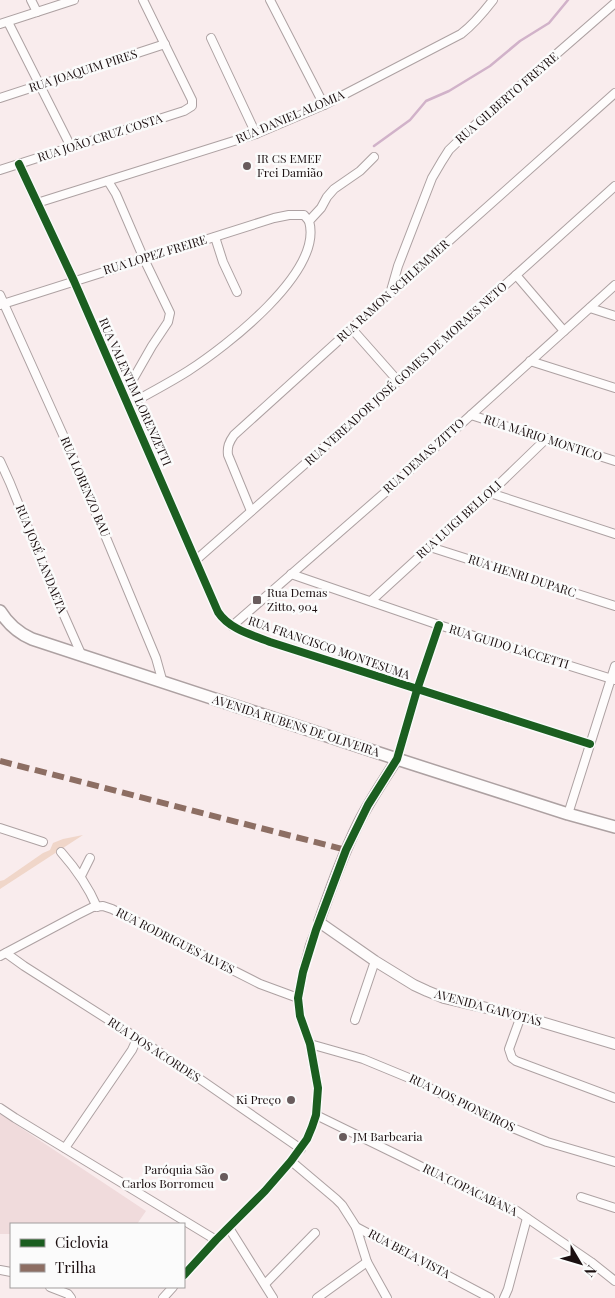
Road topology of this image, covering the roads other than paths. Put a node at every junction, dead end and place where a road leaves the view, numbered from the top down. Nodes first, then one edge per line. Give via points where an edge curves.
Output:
1 (31, 0) edge
2 (74, 0) edge
3 (143, 0) edge
4 (270, 0) edge
5 (492, 0) edge
6 (615, 3) edge
7 (37, 12) junction
8 (4, 23) edge
9 (211, 38) dead end
10 (165, 44) junction
11 (40, 85) junction
12 (615, 93) edge
13 (0, 98) edge
14 (324, 105) junction
15 (256, 134) junction
16 (71, 147) junction
17 (374, 157) dead end
18 (19, 164) junction
19 (0, 170) edge
20 (108, 181) junction
21 (615, 186) edge
22 (37, 203) junction
23 (309, 221) junction
24 (214, 237) junction
25 (144, 259) junction
26 (516, 275) junction
27 (74, 281) junction
28 (615, 286) edge
29 (237, 292) dead end
30 (390, 294) junction
31 (0, 295) edge
32 (2, 304) edge
33 (590, 308) junction
34 (615, 316) edge
35 (352, 329) junction
36 (564, 331) junction
37 (530, 361) junction
38 (398, 381) junction
39 (615, 388) edge
40 (124, 395) junction
41 (128, 406) junction
42 (471, 415) junction
43 (547, 438) junction
44 (0, 461) edge
45 (615, 461) edge
46 (490, 494) junction
47 (251, 511) junction
48 (615, 534) edge
49 (430, 547) junction
50 (196, 560) junction
51 (291, 574) junction
52 (371, 601) junction
53 (615, 606) edge
54 (0, 610) edge
55 (439, 625) junction
56 (232, 626) junction
57 (82, 656) junction
58 (615, 666) edge
59 (613, 680) edge
60 (162, 682) junction
61 (418, 690) junction
62 (590, 744) junction
63 (397, 759) junction
64 (568, 814) junction
65 (615, 827) edge
66 (0, 828) edge
67 (43, 842) dead end
68 (61, 852) dead end
69 (90, 858) dead end
70 (81, 876) junction
71 (96, 907) junction
72 (319, 922) junction
73 (3, 954) edge
74 (375, 961) junction
75 (298, 998) junction
76 (521, 1016) junction
77 (355, 1020) dead end
78 (137, 1039) junction
79 (310, 1044) junction
80 (615, 1044) edge
81 (615, 1098) edge
82 (0, 1108) edge
83 (316, 1115) junction
84 (65, 1148) junction
85 (301, 1149) junction
86 (291, 1161) junction
87 (615, 1162) edge
88 (581, 1197) dead end
89 (615, 1208) edge
90 (527, 1218) junction
91 (356, 1227) junction
92 (229, 1228) junction
93 (315, 1233) dead end
94 (216, 1240) junction
95 (368, 1262) junction
96 (185, 1274) edge
97 (615, 1282) edge
98 (264, 1284) junction
99 (53, 1288) edge
100 (172, 1288) edge
101 (71, 1298) edge
102 (162, 1298) edge
103 (274, 1298) edge
104 (317, 1298) edge
105 (387, 1298) edge
106 (490, 1298) edge
107 (504, 1298) edge

1 - 7 street
2 - 7 street
3 - 10 street
4 - 14 street
5 - 14 street, RUA DANIEL ALOMIA via 484,13 461,34
6 - 30 street, RUA GILBERTO FREYRE via 449,150 432,178
7 - 8 street
8 - 11 street
9 - 15 street
10 - 11 street, RUA JOAQUIM PIRES
10 - 16 street, RUA JOÃO CRUZ COSTA via 192,106
11 - 13 street, RUA JOAQUIM PIRES
11 - 16 street
12 - 30 street, RUA RAMON SCHLEMMER
14 - 15 street, RUA DANIEL ALOMIA
15 - 20 street, RUA DANIEL ALOMIA
16 - 18 street, RUA JOÃO CRUZ COSTA
17 - 23 street via 332,191
18 - 19 street, RUA JOÃO CRUZ COSTA
18 - 22 street, RUA VALENTIM LORENZETTI
20 - 22 street, RUA DANIEL ALOMIA
20 - 25 street
21 - 26 street, RUA VEREADOR JOSÉ GOMES DE MORAES NETO
22 - 27 street, RUA VALENTIM LORENZETTI
23 - 24 street, RUA LOPEZ FREIRE via 304,215 289,215
23 - 41 street, RUA VALENTIM LORENZETTI via 311,233 306,255 271,302 208,356
24 - 25 street, RUA LOPEZ FREIRE
24 - 29 street
25 - 27 street, RUA LOPEZ FREIRE
25 - 40 street via 170,318
26 - 36 street
26 - 38 street, RUA VEREADOR JOSÉ GOMES DE MORAES NETO
27 - 32 street, RUA LOPEZ FREIRE
27 - 40 street, RUA VALENTIM LORENZETTI
28 - 33 street, RUA DEMAS ZITTO
30 - 35 street, RUA RAMON SCHLEMMER
31 - 32 street, RUA LORENZO BAU
32 - 60 street, RUA LORENZO BAU via 68,446 156,658
33 - 34 street
33 - 36 street, RUA DEMAS ZITTO
35 - 38 street
35 - 47 street, RUA RAMON SCHLEMMER via 231,439 228,455
36 - 37 street, RUA DEMAS ZITTO
37 - 39 street
37 - 42 street, RUA DEMAS ZITTO
38 - 47 street, RUA VEREADOR JOSÉ GOMES DE MORAES NETO
40 - 41 street, RUA VALENTIM LORENZETTI
41 - 50 street, RUA VALENTIM LORENZETTI
42 - 43 street, RUA MÁRIO MONTICO
42 - 51 street, RUA DEMAS ZITTO
43 - 45 street, RUA MÁRIO MONTICO
43 - 46 street, RUA LUIGI BELLOLI
44 - 57 street, RUA JOSÉ LANDAETA
46 - 48 street
46 - 49 street, RUA LUIGI BELLOLI
47 - 50 street, RUA VEREADOR JOSÉ GOMES DE MORAES NETO
49 - 52 street, RUA LUIGI BELLOLI
49 - 53 street, RUA HENRI DUPARC
50 - 56 street, RUA VALENTIM LORENZETTI via 218,612
51 - 52 street, RUA GUIDO LACCETTI
51 - 56 street, RUA DEMAS ZITTO
52 - 55 street, RUA GUIDO LACCETTI
54 - 57 main road, AVENIDA RUBENS DE OLIVEIRA via 20,634
55 - 59 street, RUA GUIDO LACCETTI
55 - 61 street
56 - 61 street, RUA FRANCISCO MONTESUMA via 270,642
57 - 60 main road, AVENIDA RUBENS DE OLIVEIRA
58 - 59 street
59 - 62 street
60 - 63 main road, AVENIDA RUBENS DE OLIVEIRA
61 - 62 street, RUA FRANCISCO MONTESUMA
61 - 63 street
62 - 64 street
63 - 64 main road, AVENIDA RUBENS DE OLIVEIRA
63 - 72 street via 359,822
64 - 65 main road, AVENIDA RUBENS DE OLIVEIRA
66 - 67 street
68 - 70 street
69 - 70 street
70 - 71 street
71 - 73 street
71 - 75 street, RUA RODRIGUES ALVES via 108,907 260,984
72 - 74 street, AVENIDA GAIVOTAS
72 - 75 street via 310,945
73 - 78 street, RUA DOS ACORDES
74 - 76 street, AVENIDA GAIVOTAS via 444,998
74 - 77 street
75 - 79 street via 300,1016
76 - 80 street, AVENIDA GAIVOTAS
76 - 81 street via 509,1049 512,1058
78 - 84 street
78 - 85 street, RUA DOS ACORDES
79 - 83 street via 318,1088
79 - 87 street, RUA DOS PIONEIROS via 363,1059 409,1078 547,1142
82 - 84 street
83 - 85 street
83 - 90 street, RUA COPACABANA
84 - 94 street
85 - 86 street
86 - 91 street, RUA BELA VISTA via 336,1199
86 - 92 street
88 - 89 street
90 - 97 street, RUA COPACABANA
90 - 107 street
91 - 95 street
91 - 106 street, RUA BELA VISTA
92 - 94 street
92 - 98 street
93 - 98 street
94 - 96 street
95 - 104 street
95 - 105 street
98 - 103 street
99 - 101 street
100 - 102 street

